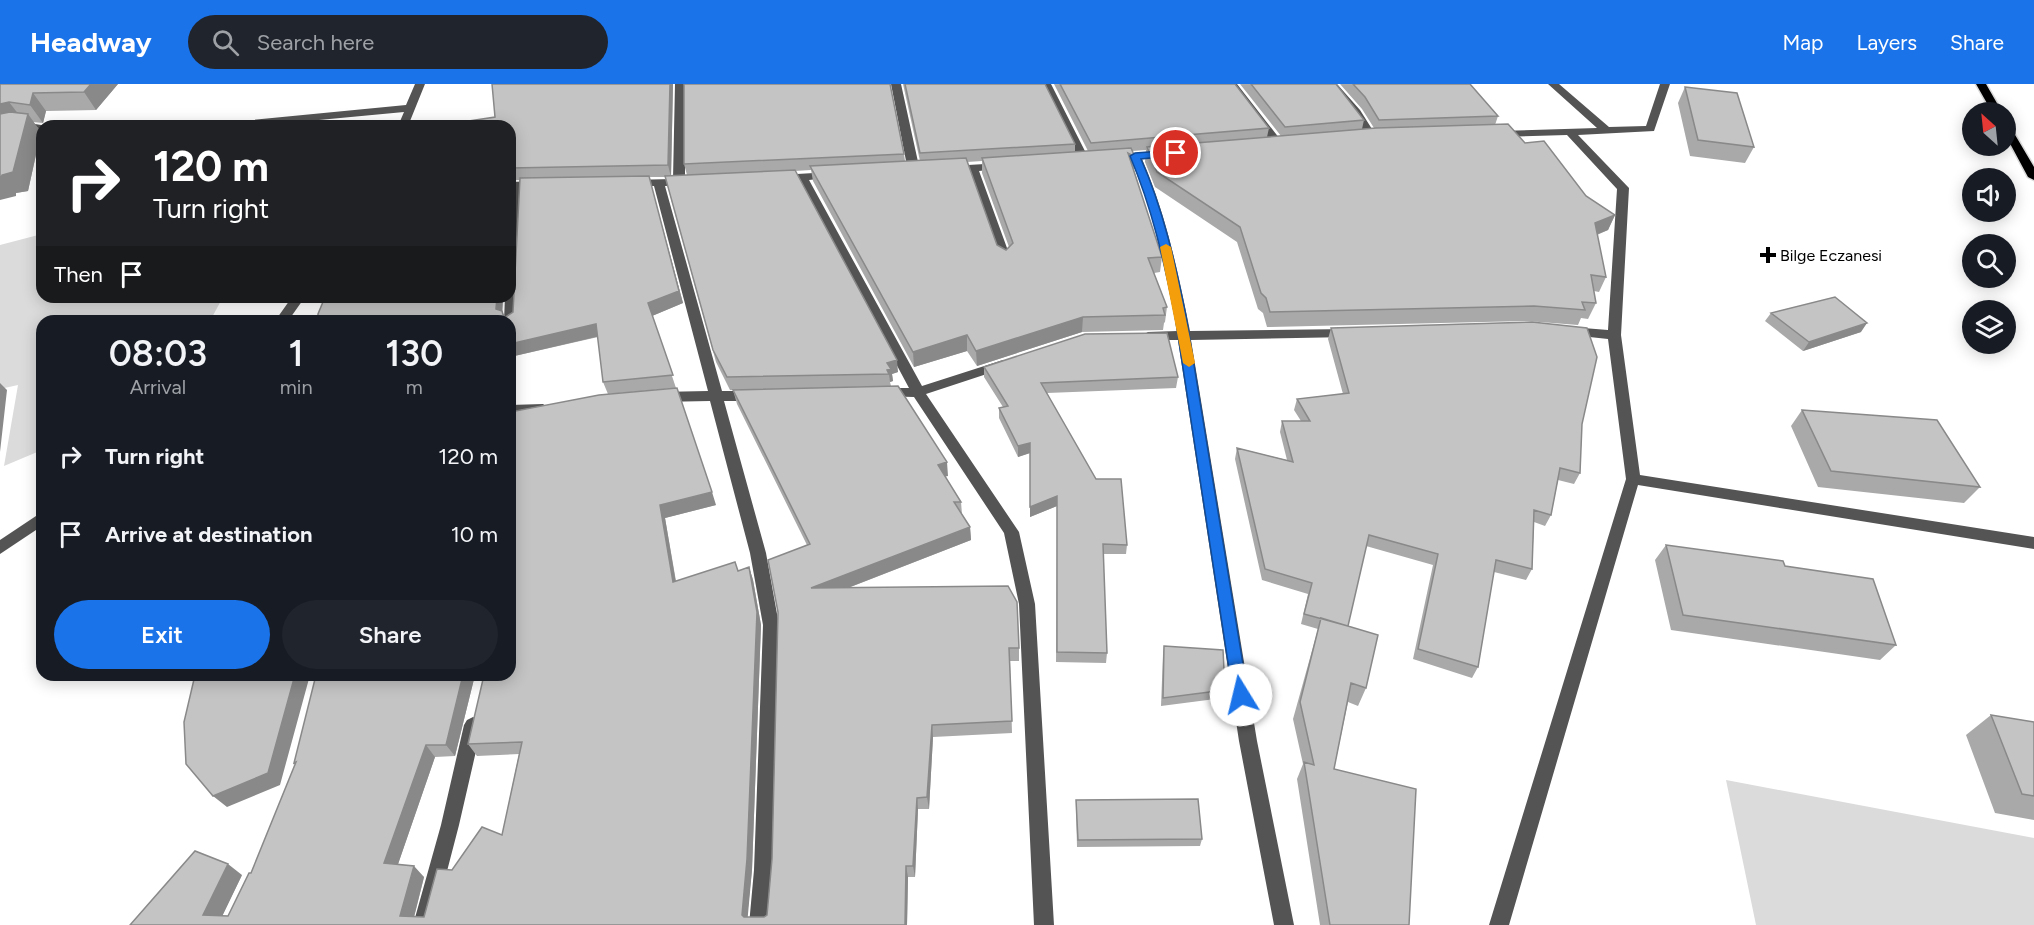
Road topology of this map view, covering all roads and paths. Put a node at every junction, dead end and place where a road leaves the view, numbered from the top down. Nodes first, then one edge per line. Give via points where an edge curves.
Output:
1 (420, 84) edge
2 (680, 84) edge
3 (896, 84) edge
4 (1046, 84) edge
5 (1232, 84) edge
6 (1332, 84) edge
7 (1553, 84) edge
8 (1665, 84) edge
9 (1980, 84) edge
10 (1991, 102) edge
11 (409, 108) junction
12 (284, 120) edge
13 (405, 120) edge
14 (36, 126) edge
15 (0, 130) edge
16 (1606, 130) junction
17 (1570, 132) junction
18 (1489, 134) edge
19 (1372, 137) edge
20 (1279, 145) edge
21 (2016, 146) edge
22 (1179, 153) edge
23 (1135, 156) junction
24 (1018, 165) edge
25 (972, 167) junction
26 (847, 175) edge
27 (802, 177) junction
28 (2034, 177) edge
29 (768, 178) edge
30 (701, 181) edge
31 (679, 182) junction
32 (623, 183) edge
33 (658, 183) junction
34 (553, 184) edge
35 (516, 185) edge
36 (1005, 259) edge
37 (1560, 330) edge
38 (1365, 332) edge
39 (1184, 335) junction
40 (1614, 335) junction
41 (1139, 336) edge
42 (1017, 359) edge
43 (918, 392) junction
44 (870, 393) edge
45 (763, 396) edge
46 (716, 397) junction
47 (641, 399) edge
48 (561, 407) edge
49 (516, 410) edge
50 (1633, 479) junction
51 (36, 522) edge
52 (2034, 543) edge
53 (0, 548) edge
54 (477, 710) edge
55 (423, 925) edge
56 (759, 925) edge
57 (1044, 925) edge
58 (1284, 925) edge
59 (1499, 925) edge

1 - 11 street
2 - 31 street
3 - 25 street via 920,171
4 - 23 street via 1090,161
5 - 20 street
6 - 19 street
7 - 16 street
8 - 16 street via 1650,129
9 - 10 main road
11 - 12 street
11 - 13 street
14 - 15 street
16 - 17 street
17 - 18 street
17 - 40 street via 1623,188
21 - 28 main road
22 - 23 street
23 - 39 street via 1169,258
24 - 25 street
25 - 36 street
26 - 27 street
27 - 29 street
27 - 43 street
30 - 31 street
31 - 33 street
32 - 33 street
33 - 46 street
34 - 35 street
37 - 40 street
38 - 39 street
39 - 41 street
39 - 58 street via 1248,741
40 - 50 street
42 - 43 street
43 - 44 street
43 - 57 street via 1011,532 1027,604
45 - 46 street
46 - 47 street via 688,394
46 - 56 street via 758,553 771,625
48 - 49 street
50 - 52 street
50 - 59 street
51 - 53 street
54 - 55 street

